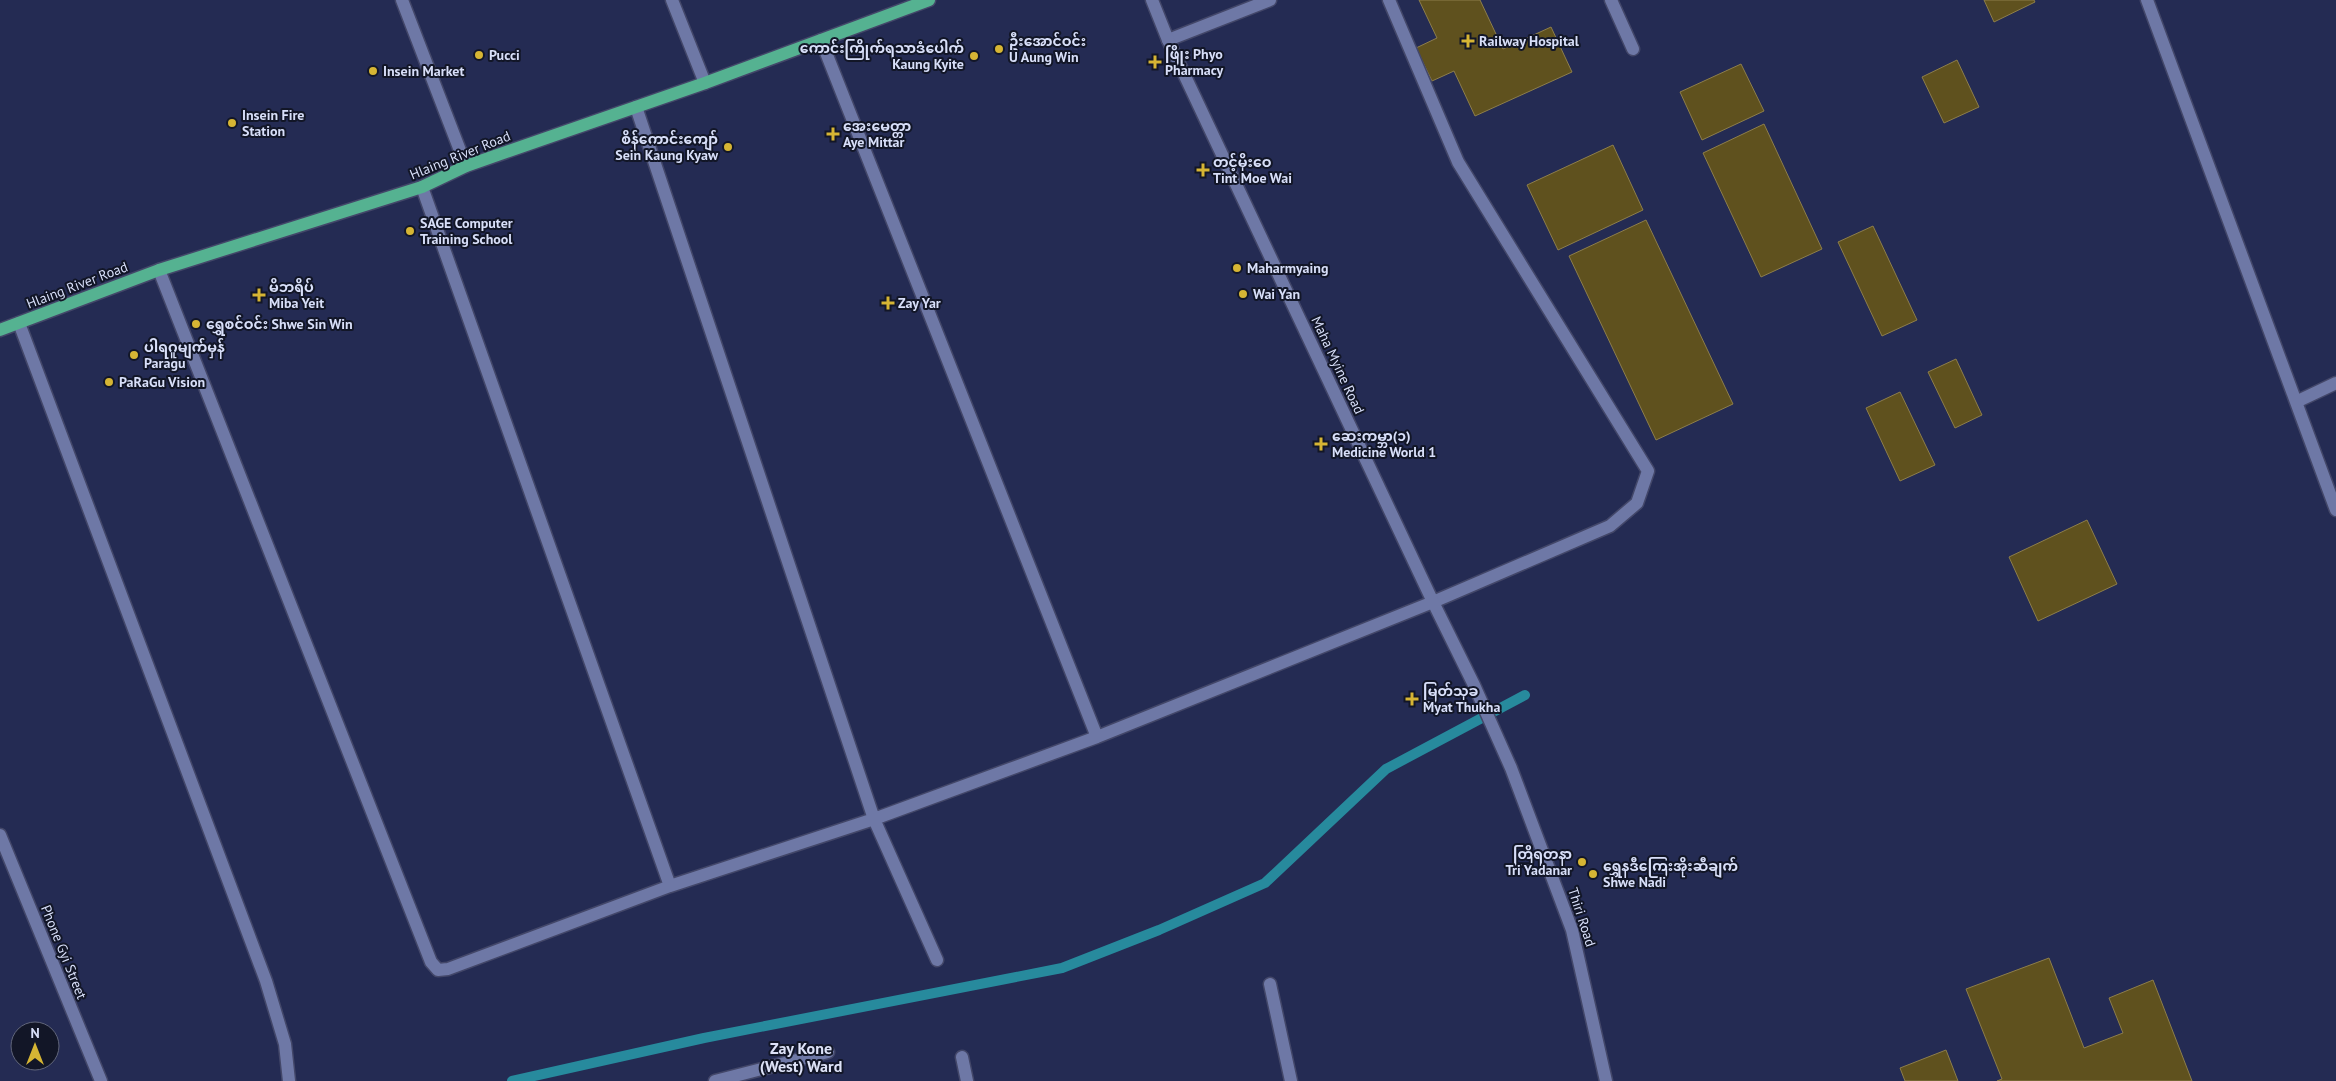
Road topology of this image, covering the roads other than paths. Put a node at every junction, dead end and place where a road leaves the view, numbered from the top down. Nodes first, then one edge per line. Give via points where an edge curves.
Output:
1 (402, 0) edge
2 (672, 0) edge
3 (929, 0) edge
4 (1152, 0) edge
5 (1270, 0) edge
6 (1389, 0) edge
7 (1612, 0) edge
8 (2148, 0) edge
9 (820, 40) junction
10 (1168, 40) junction
11 (1633, 49) dead end
12 (705, 83) junction
13 (636, 107) junction
14 (466, 166) junction
15 (422, 187) junction
16 (160, 270) junction
17 (19, 323) junction
18 (0, 330) edge
19 (2336, 383) edge
20 (2296, 402) junction
21 (2336, 510) edge
22 (1433, 602) junction
23 (1097, 737) junction
24 (1511, 768) joint
25 (874, 819) junction
26 (0, 835) edge
27 (670, 886) junction
28 (937, 960) dead end
29 (1270, 984) dead end
30 (828, 1052) dead end
31 (962, 1057) dead end
32 (100, 1081) edge
33 (290, 1081) edge
34 (715, 1081) edge
35 (967, 1081) edge
36 (1291, 1081) edge
37 (1606, 1081) edge

1 - 14 street
2 - 12 street
3 - 9 main road, Hlaing River Road
4 - 10 street, Maha Myine Road
5 - 10 street
6 - 22 street via 1458,162 1648,471 1637,503 1610,526
7 - 11 street
8 - 20 street
9 - 12 main road, Hlaing River Road
9 - 23 street
10 - 22 street, Maha Myine Road
12 - 13 main road, Hlaing River Road
13 - 14 main road, Hlaing River Road
13 - 25 street
14 - 15 main road, Hlaing River Road
15 - 16 main road, Hlaing River Road
15 - 27 street
16 - 17 main road, Hlaing River Road
16 - 27 street via 431,962 438,970 448,969
17 - 18 main road, Hlaing River Road
17 - 33 street via 266,981 285,1044
19 - 20 street
20 - 21 street
22 - 23 street
22 - 24 street, Maha Myine Road
23 - 25 street
24 - 37 street, Thiri Road via 1572,930
25 - 27 street
25 - 28 street
26 - 32 street, Phone Gyi Street
29 - 36 street
30 - 34 street
31 - 35 street

